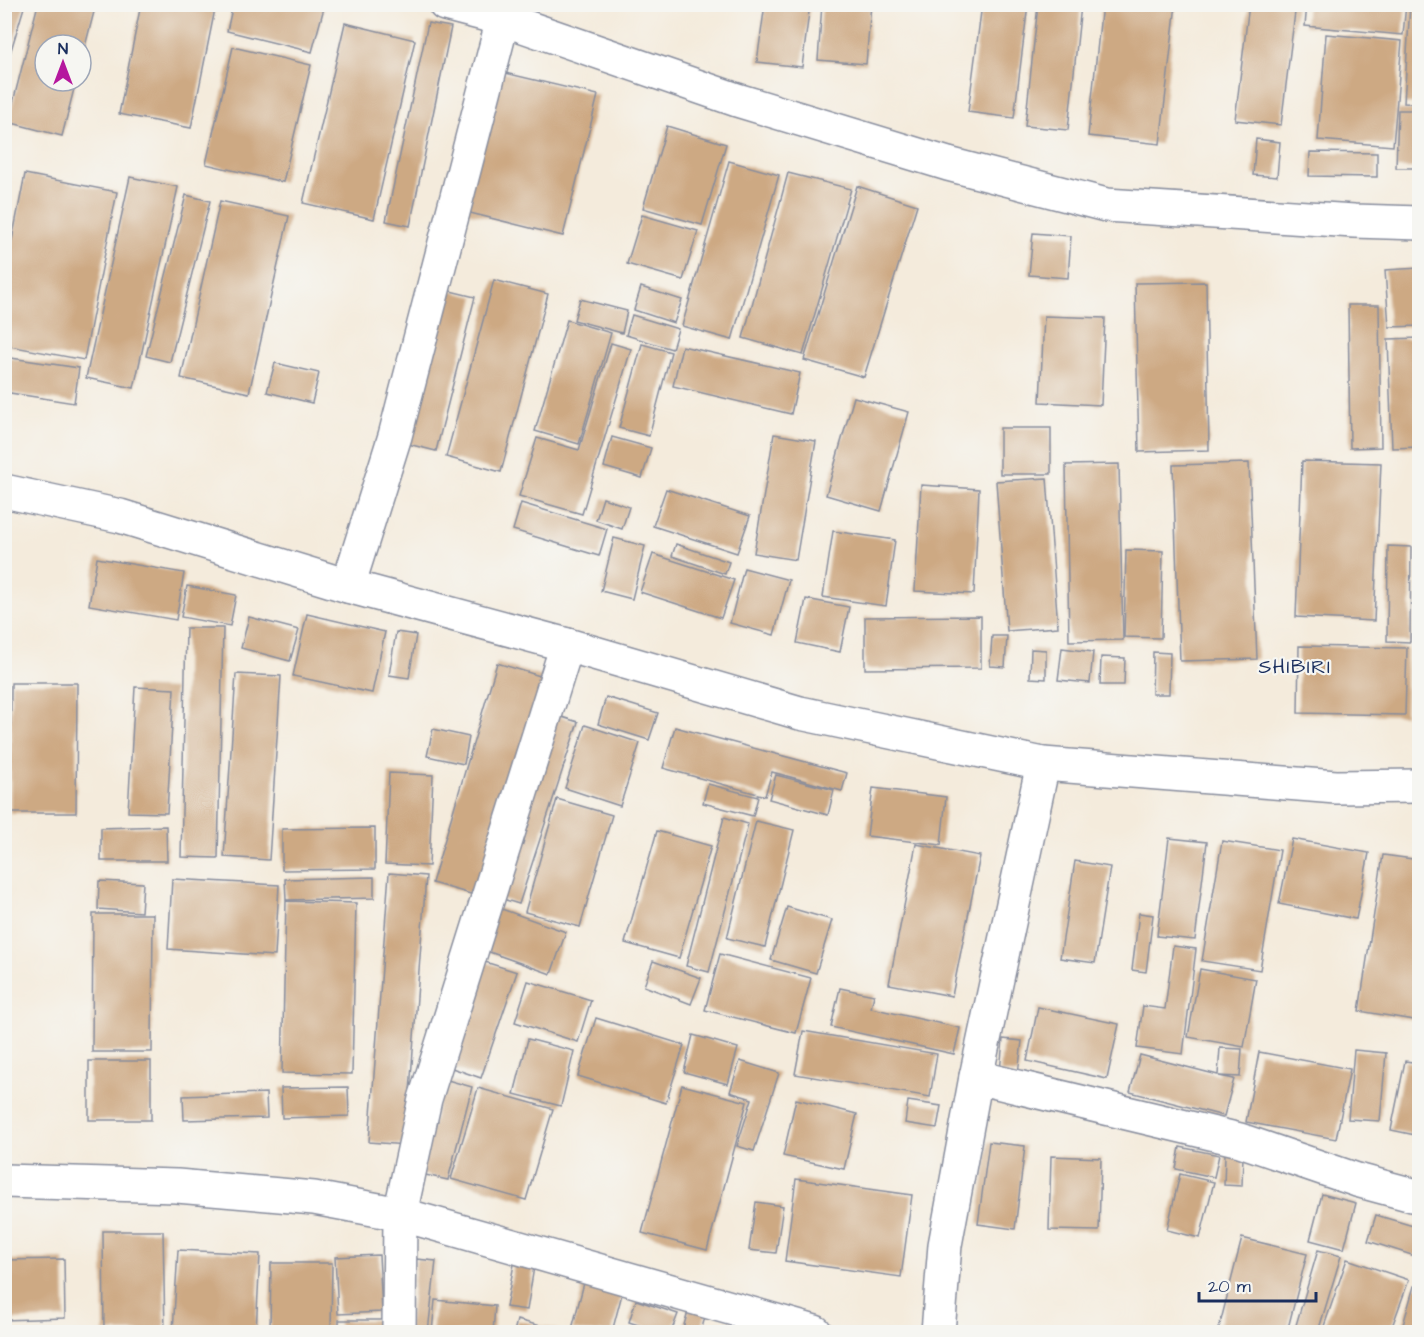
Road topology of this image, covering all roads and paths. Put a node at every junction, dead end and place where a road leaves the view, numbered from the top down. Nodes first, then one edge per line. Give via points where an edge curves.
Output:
1 (445, 4) edge
2 (504, 12) edge
3 (1419, 223) edge
4 (4, 490) edge
5 (348, 586) junction
6 (567, 645) junction
7 (1043, 764) junction
8 (1419, 786) edge
9 (976, 1077) junction
10 (4, 1181) edge
11 (1419, 1197) edge
12 (400, 1214) junction
13 (399, 1332) edge
14 (815, 1332) edge
15 (938, 1332) edge

1 - 2 street
2 - 3 street via 737,100 948,164 1106,205
2 - 5 street via 395,436
4 - 5 street via 120,516
5 - 6 street
6 - 7 street via 800,713
6 - 12 street via 425,1099
7 - 8 street via 1336,787
7 - 9 street
9 - 11 street via 1240,1140
9 - 15 street via 945,1245
10 - 12 street via 177,1186 314,1198
12 - 13 street
12 - 14 street

